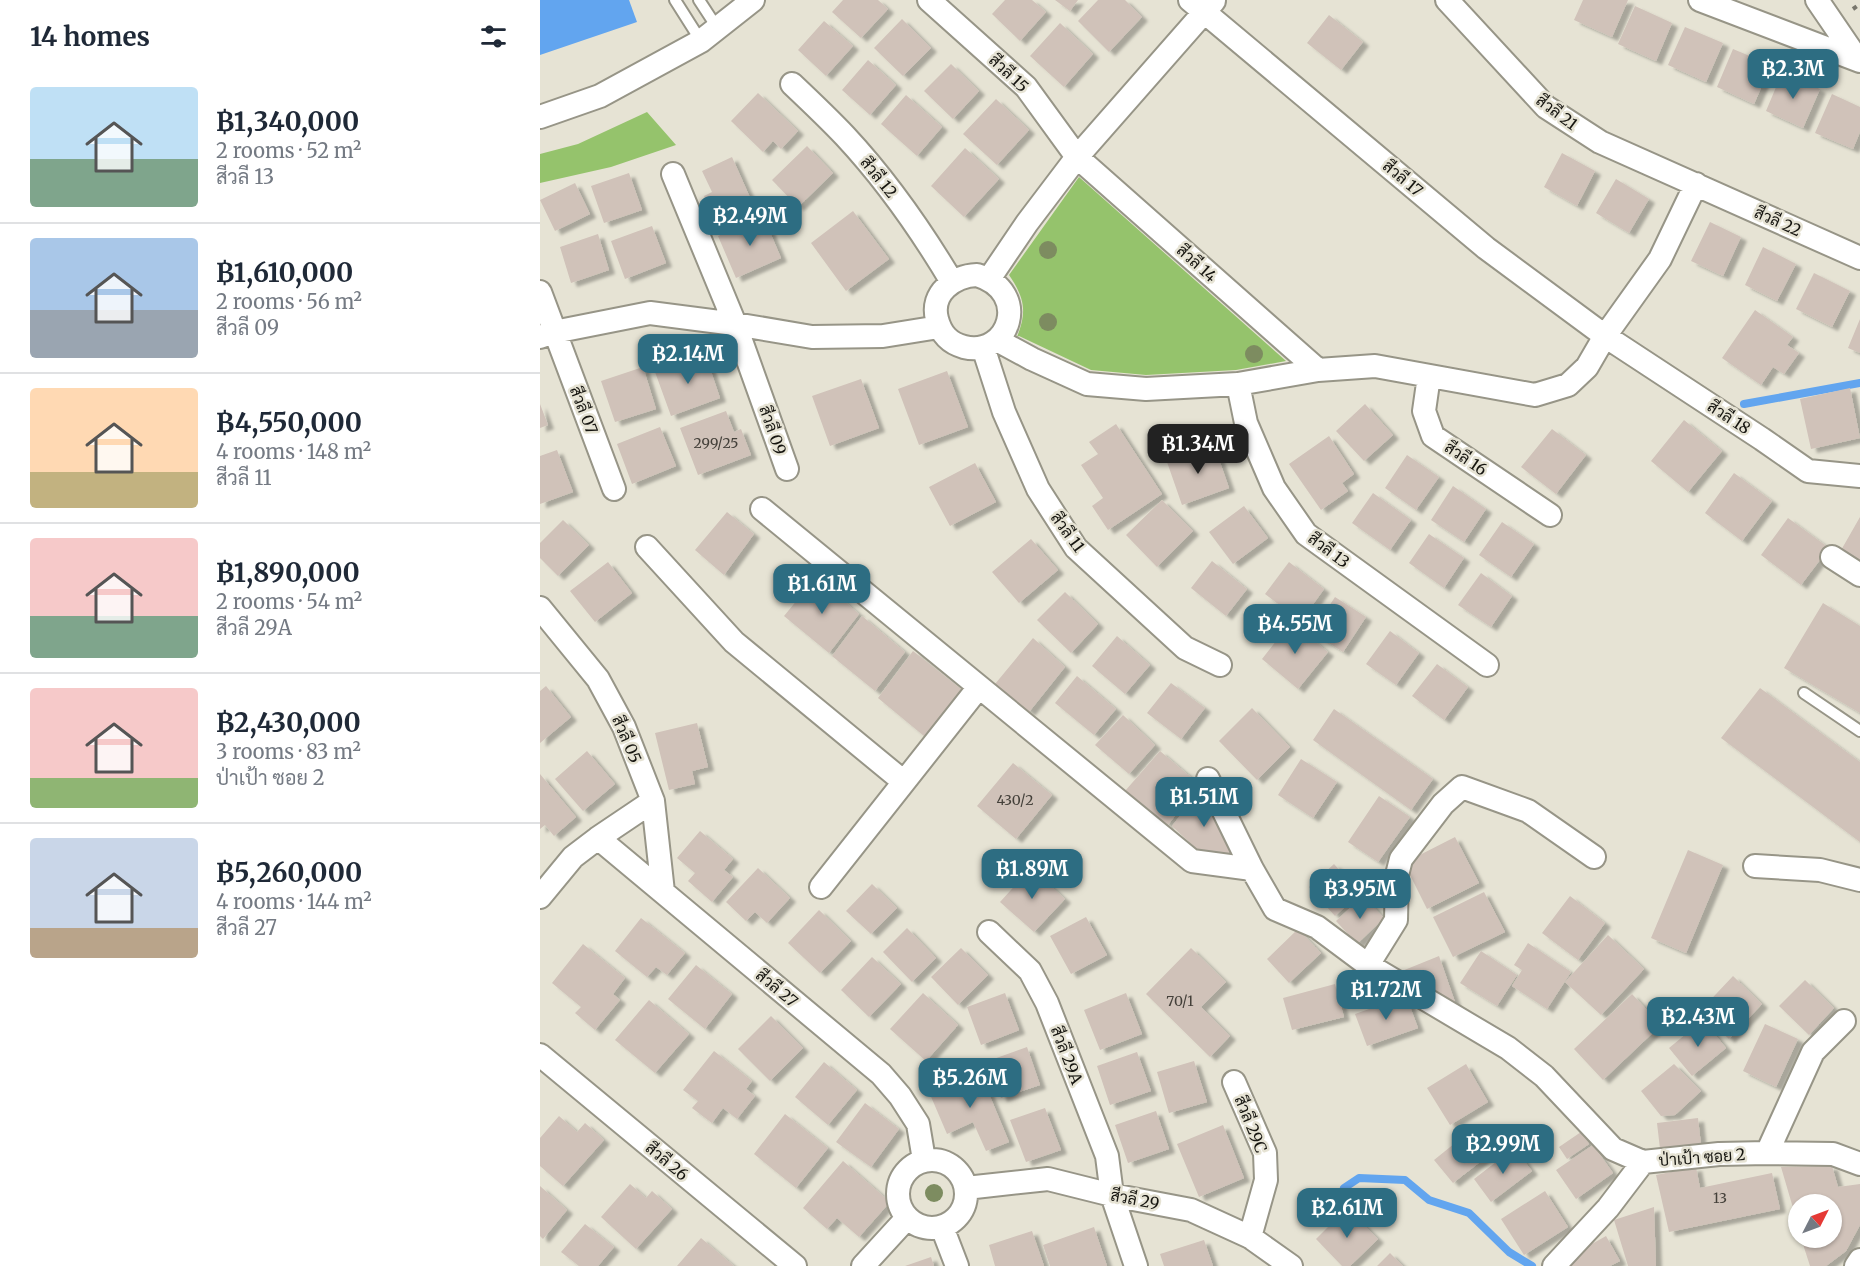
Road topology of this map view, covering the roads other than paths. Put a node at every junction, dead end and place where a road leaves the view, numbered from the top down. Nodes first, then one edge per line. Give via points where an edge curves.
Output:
1 (675, 0) edge
2 (699, 0) edge
3 (753, 0) edge
4 (929, 0) edge
5 (1448, 0) edge
6 (1701, 0) edge
7 (1817, 0) edge
8 (1204, 4) edge
9 (710, 35) junction
10 (1859, 61) edge
11 (792, 84) dead end
12 (540, 117) edge
13 (1077, 157) junction
14 (673, 174) dead end
15 (1696, 184) junction
16 (1860, 258) edge
17 (989, 279) junction
18 (952, 282) junction
19 (540, 292) edge
20 (735, 324) junction
21 (939, 327) junction
22 (547, 334) edge
23 (1605, 336) junction
24 (990, 344) junction
25 (1318, 370) junction
26 (1430, 376) junction
27 (1238, 384) junction
28 (787, 469) dead end
29 (1860, 476) edge
30 (614, 489) dead end
31 (762, 509) dead end
32 (1550, 515) dead end
33 (647, 547) dead end
34 (1832, 557) dead end
35 (1860, 575) edge
36 (540, 608) edge
37 (1220, 665) dead end
38 (1487, 666) dead end
39 (979, 687) junction
40 (1860, 724) edge
41 (1860, 731) edge
42 (1208, 779) dead end
43 (904, 782) junction
44 (653, 801) junction
45 (598, 838) junction
46 (1594, 857) dead end
47 (1755, 866) dead end
48 (1252, 869) junction
49 (1860, 880) edge
50 (821, 887) dead end
51 (663, 892) junction
52 (540, 897) edge
53 (989, 932) dead end
54 (1368, 965) junction
55 (1844, 1021) dead end
56 (540, 1055) edge
57 (1234, 1082) dead end
58 (1767, 1153) junction
59 (924, 1160) junction
60 (1643, 1162) junction
61 (1860, 1164) edge
62 (966, 1188) junction
63 (1112, 1195) junction
64 (907, 1218) junction
65 (942, 1227) junction
66 (1250, 1237) junction
67 (1860, 1260) edge
68 (795, 1266) edge
69 (863, 1266) edge
70 (957, 1266) edge
71 (1136, 1266) edge
72 (1291, 1266) edge
73 (1554, 1266) edge
74 (1856, 1266) edge

1 - 9 lane
2 - 9 lane
3 - 9 street
4 - 13 street, สีวลี 15 via 1026,87
5 - 15 street, สีวลี 21 via 1546,107 1600,142
6 - 10 street
7 - 10 street
8 - 13 street
8 - 23 street, สีวลี 17 via 1486,248
9 - 12 street via 600,96
11 - 18 street, สีวลี 12 via 884,181
13 - 17 street
13 - 25 street, สีวลี 14
14 - 20 street, สีวลี 09
15 - 16 street, สีวลี 22
15 - 23 street via 1660,259
17 - 18 street via 964,276
17 - 24 street via 1000,286 1010,305 1005,330
18 - 21 street via 938,302
19 - 22 street, สีวลี 07
20 - 21 street via 812,337 883,336
20 - 22 street via 650,313
20 - 28 street, สีวลี 09
21 - 24 street via 945,338 958,346 971,349
22 - 30 street, สีวลี 07
23 - 26 street via 1587,367 1568,385 1535,395
23 - 29 street, สีวลี 18 via 1808,471
24 - 27 street via 1088,384 1146,389
24 - 37 street, สีวลี 11 via 1004,412 1038,489 1076,548 1185,648
25 - 26 street via 1375,366
25 - 27 street
26 - 32 street, สีวลี 16 via 1424,411 1433,436
27 - 38 street, สีวลี 13 via 1245,423 1274,488 1306,534
31 - 39 street
33 - 43 street via 734,642
34 - 35 street
36 - 44 street, สีวลี 05 via 598,679 624,727
39 - 43 street
39 - 48 street via 1192,861
40 - 41 lane via 1804,693
42 - 48 street, ป่าเป้า ซอย 2
43 - 50 street
44 - 45 street
44 - 51 street, สีวลี 05
45 - 51 street, สีวลี 27
45 - 52 street via 573,857
46 - 54 street via 1528,811 1462,787 1443,804 1401,859 1396,920
47 - 49 street via 1820,870
48 - 54 street, ป่าเป้า ซอย 2 via 1275,909 1317,927
51 - 59 street, สีวลี 27 via 880,1074 918,1124
53 - 63 street, สีวลี 29A via 1030,971 1047,1003 1107,1156
54 - 60 street, ป่าเป้า ซอย 2 via 1508,1048 1544,1076 1613,1149
55 - 58 street via 1813,1052
56 - 68 street, สีวลี 26
57 - 66 street, สีวลี 29C via 1265,1153 1266,1180
58 - 60 street, ป่าเป้า ซอย 2
58 - 61 street, ป่าเป้า ซอย 2 via 1833,1154
59 - 62 street via 947,1163 957,1170
59 - 64 street via 912,1165 899,1184 898,1196
60 - 73 street via 1608,1208
62 - 63 street, สีวลี 29 via 1048,1179
62 - 65 street via 962,1211
63 - 66 street, สีวลี 29 via 1191,1210
63 - 71 street, สีวลี 29A
64 - 65 street via 918,1225
64 - 69 street
65 - 70 street
66 - 72 street, สีวลี 29
67 - 74 street

